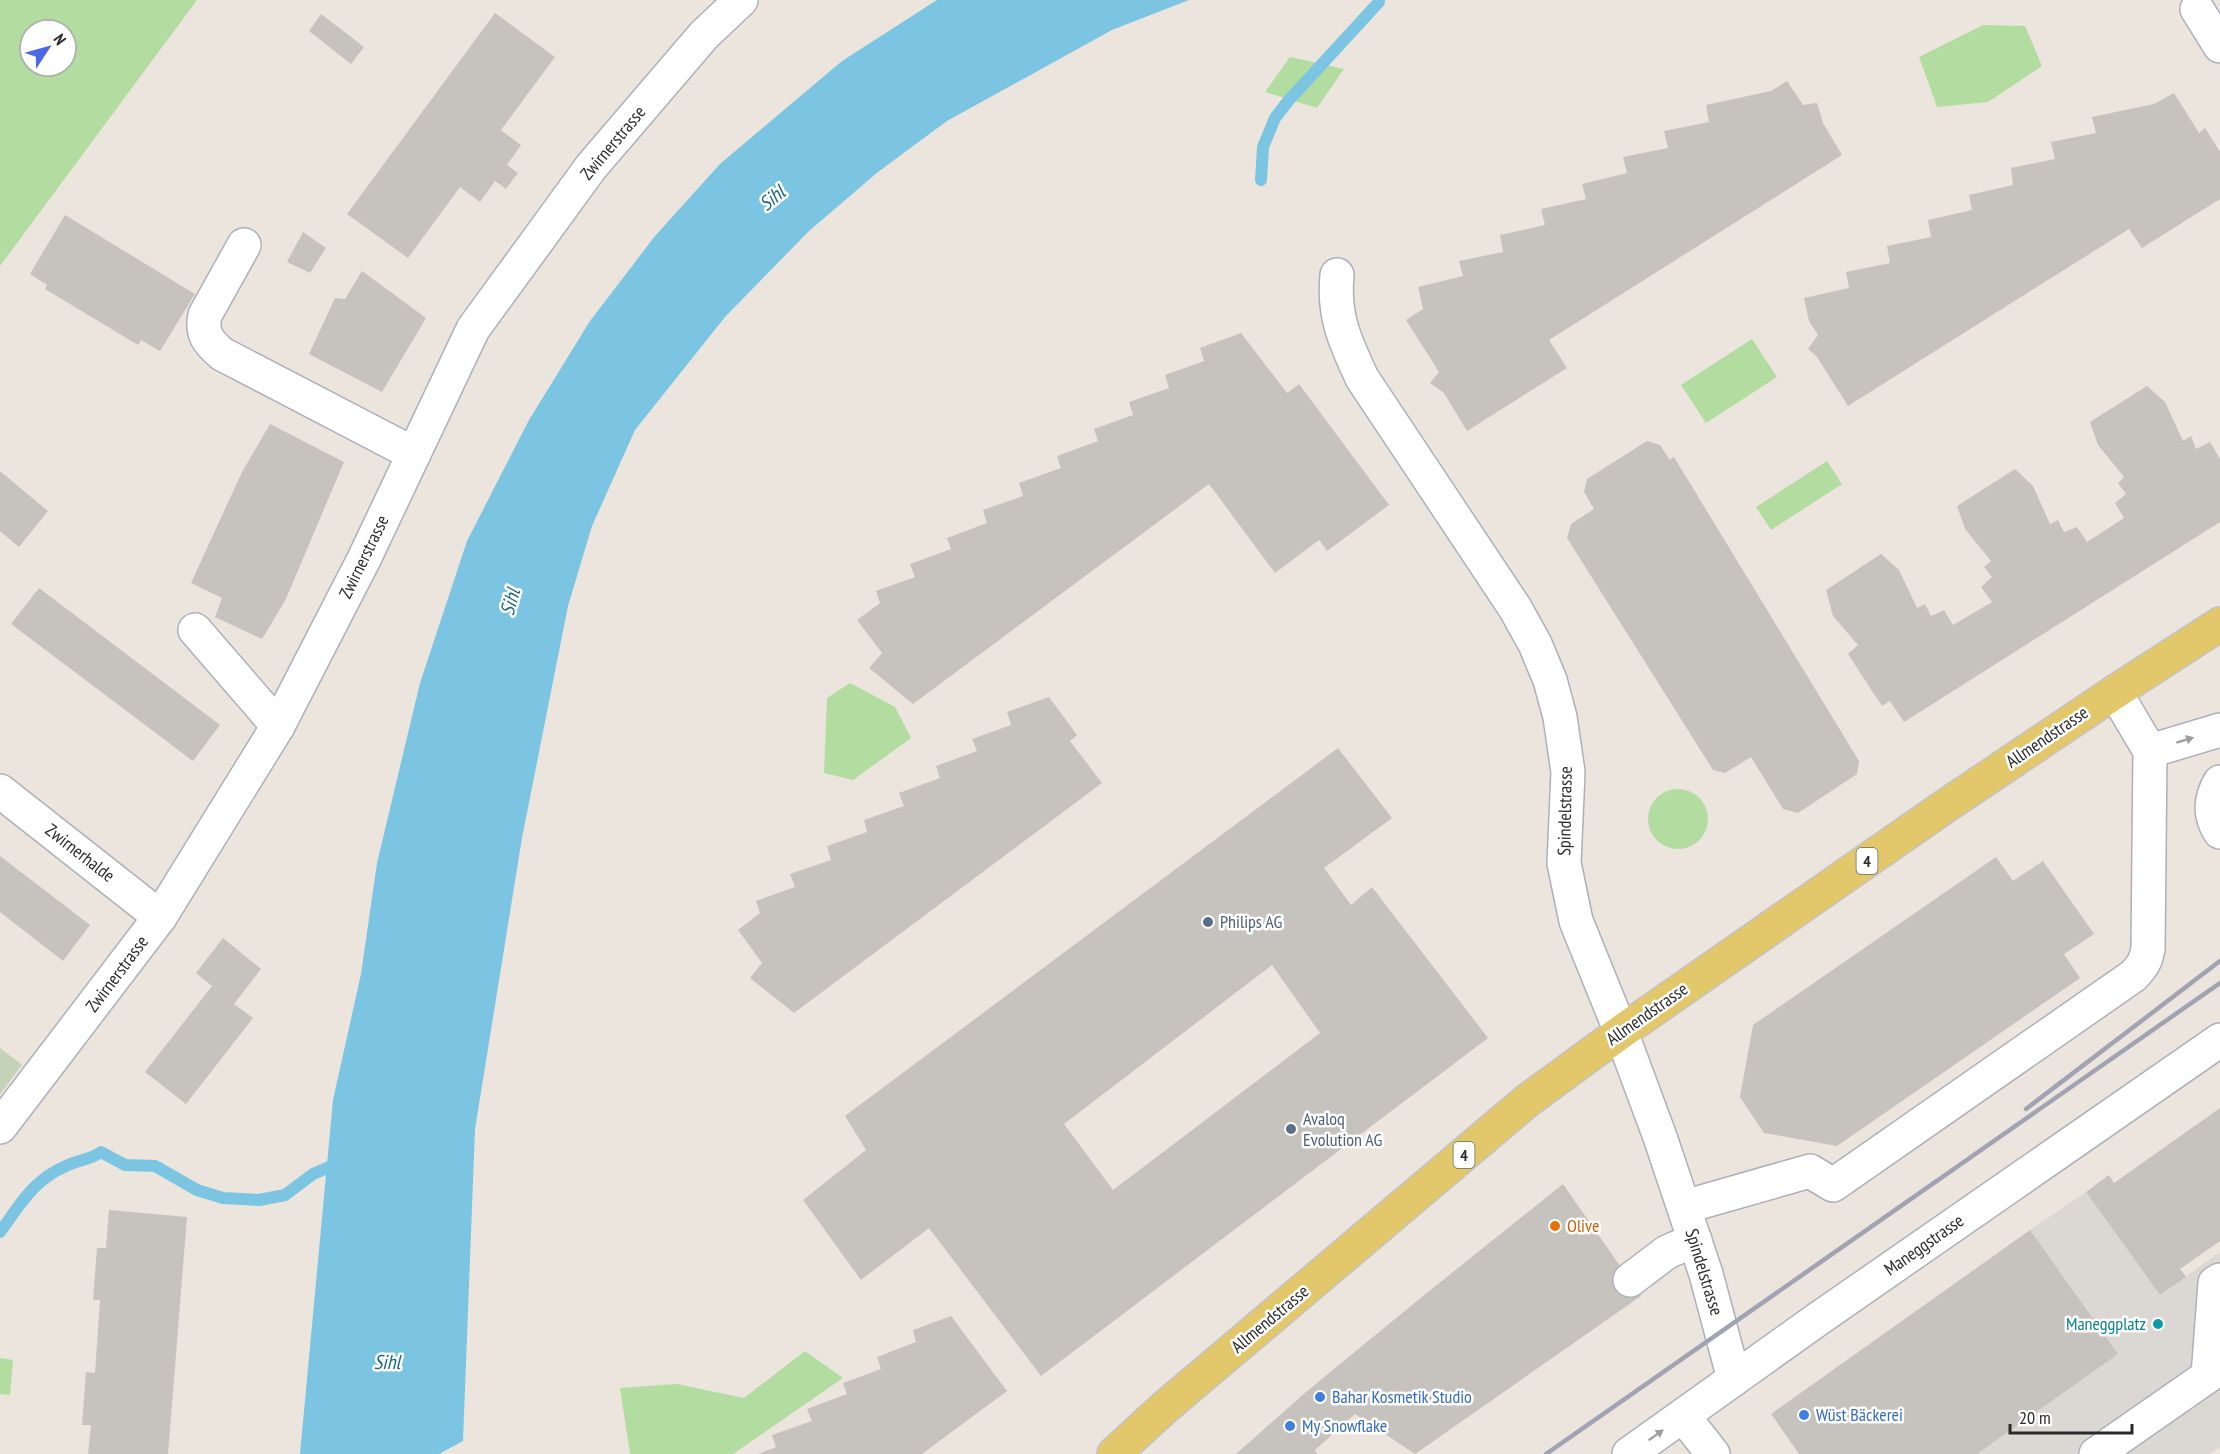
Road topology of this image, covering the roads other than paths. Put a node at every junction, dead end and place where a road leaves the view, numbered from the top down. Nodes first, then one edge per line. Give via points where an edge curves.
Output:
1 (741, 0) edge
2 (2197, 9) dead end
3 (2220, 46) edge
4 (244, 245) dead end
5 (1337, 275) dead end
6 (414, 454) junction
7 (2220, 624) edge
8 (195, 630) dead end
9 (2115, 692) junction
10 (278, 726) junction
11 (2220, 730) edge
12 (2150, 751) junction
13 (2220, 783) edge
14 (0, 791) edge
15 (2220, 832) edge
16 (160, 916) junction
17 (1621, 1032) junction
18 (2220, 1040) edge
19 (0, 1127) edge
20 (1684, 1207) junction
21 (1695, 1240) junction
22 (1630, 1280) dead end
23 (2220, 1280) edge
24 (2214, 1376) edge
25 (1734, 1379) junction
26 (1683, 1416) junction
27 (1114, 1454) edge
28 (1629, 1454) edge
29 (1713, 1454) edge
30 (2096, 1454) edge

1 - 6 street, Zwirnerstrasse via 704,35 591,167 473,328
2 - 3 street
4 - 6 street via 205,315 202,328 207,342 222,354
5 - 17 street, Spindelstrasse via 1337,314 1362,378 1515,609 1550,680 1568,772 1564,863 1586,947
6 - 10 street, Zwirnerstrasse
7 - 9 main road, Allmendstrasse / 4
8 - 10 street
9 - 12 street
9 - 17 main road, Allmendstrasse / 4
10 - 16 street, Zwirnerstrasse
12 -> 11 street
12 - 20 street via 2148,949 2147,960 2133,976 1833,1185 1810,1171
13 - 15 street via 2211,810
14 - 16 street, Zwirnerhalde
16 - 19 street, Zwirnerstrasse
17 - 20 street, Spindelstrasse
17 - 27 main road, Allmendstrasse / 4 via 1528,1100
18 - 25 street, Maneggstrasse
20 - 21 street, Spindelstrasse
21 - 22 street via 1666,1252
21 - 25 street, Spindelstrasse
23 - 24 street via 2216,1283
24 - 30 street
25 - 26 street, Maneggstrasse
28 -> 26 street, Maneggstrasse
26 - 29 street

